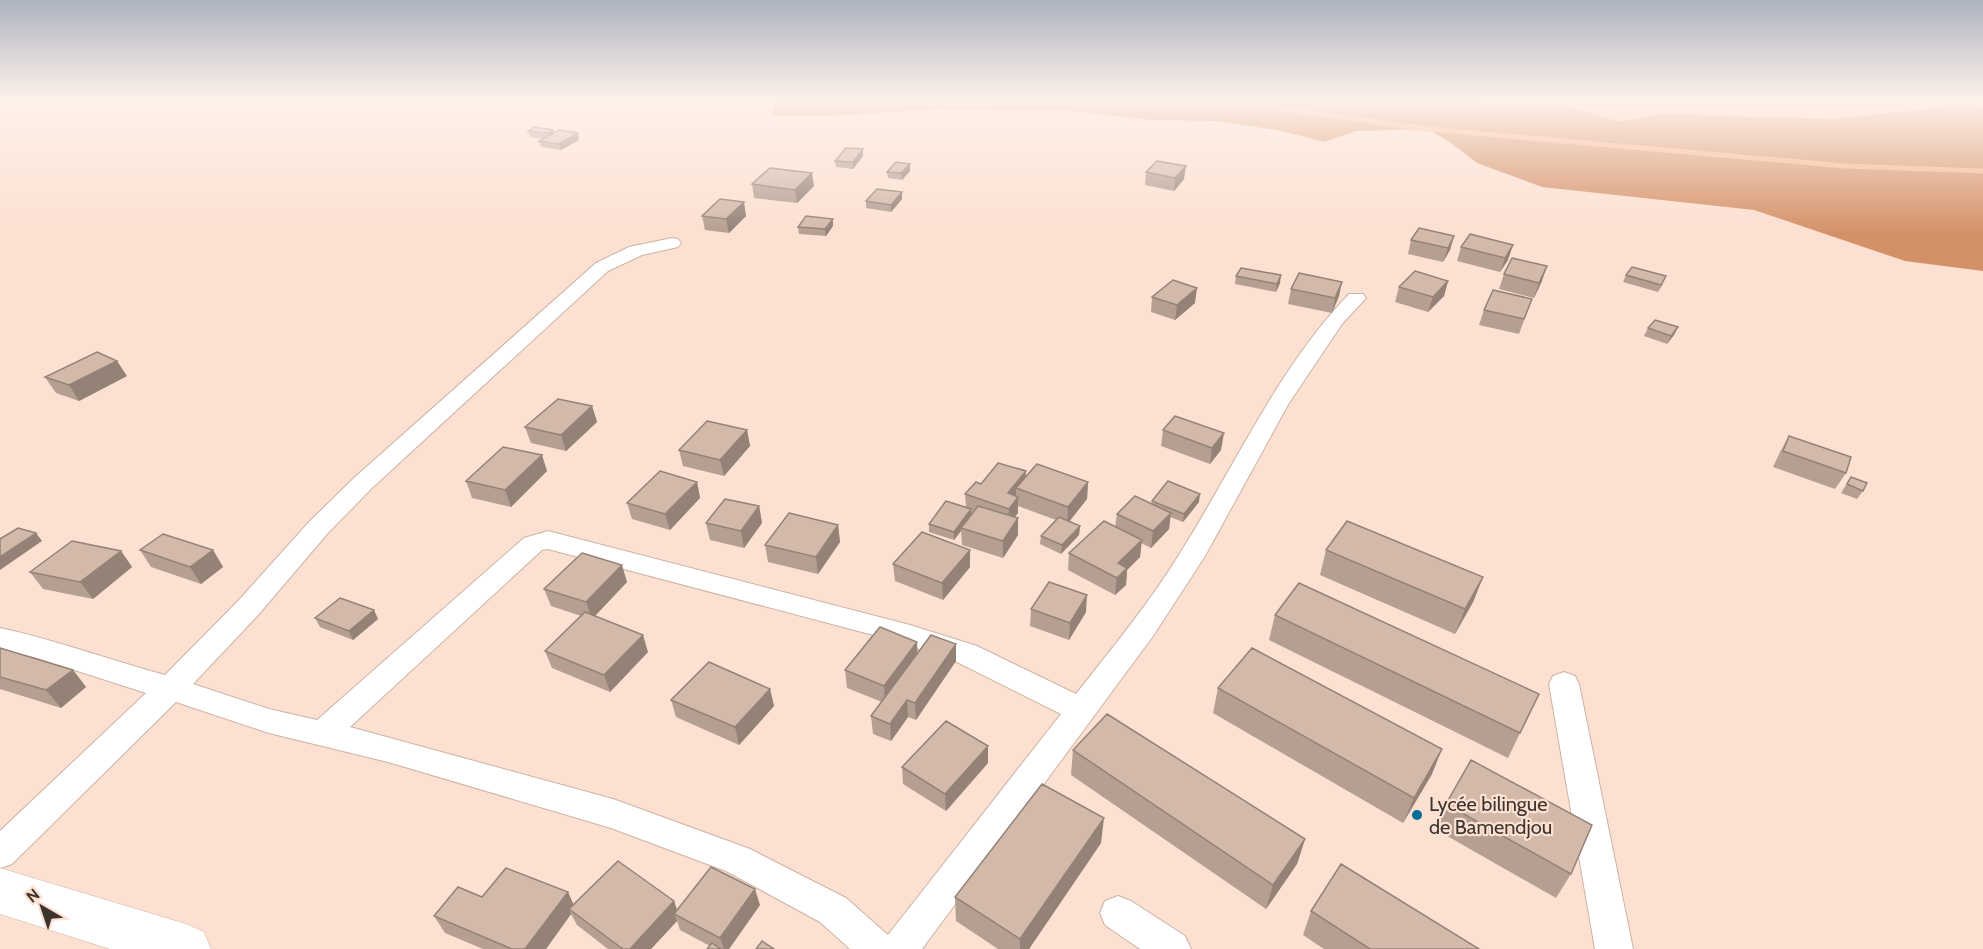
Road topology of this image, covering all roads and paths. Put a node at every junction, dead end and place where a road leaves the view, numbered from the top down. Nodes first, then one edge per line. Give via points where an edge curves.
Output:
1 (672, 243) dead end
2 (1356, 298) dead end
3 (0, 639) edge
4 (1564, 684) dead end
5 (171, 688) junction
6 (1081, 710) junction
7 (322, 734) junction
8 (0, 853) edge
9 (0, 891) edge
10 (1118, 913) dead end
11 (186, 949) edge
12 (877, 949) edge
13 (900, 949) edge
14 (1172, 949) edge
15 (1614, 949) edge

1 - 5 street via 631,252 602,267 363,483
2 - 6 street via 1335,320 1278,403 1192,556
3 - 5 street
4 - 15 street
5 - 7 street via 269,721
5 - 8 street
6 - 7 street via 967,654 900,632 548,540 533,544
6 - 13 street
7 - 12 street via 603,811 738,860 833,910
9 - 11 main road
10 - 14 street

